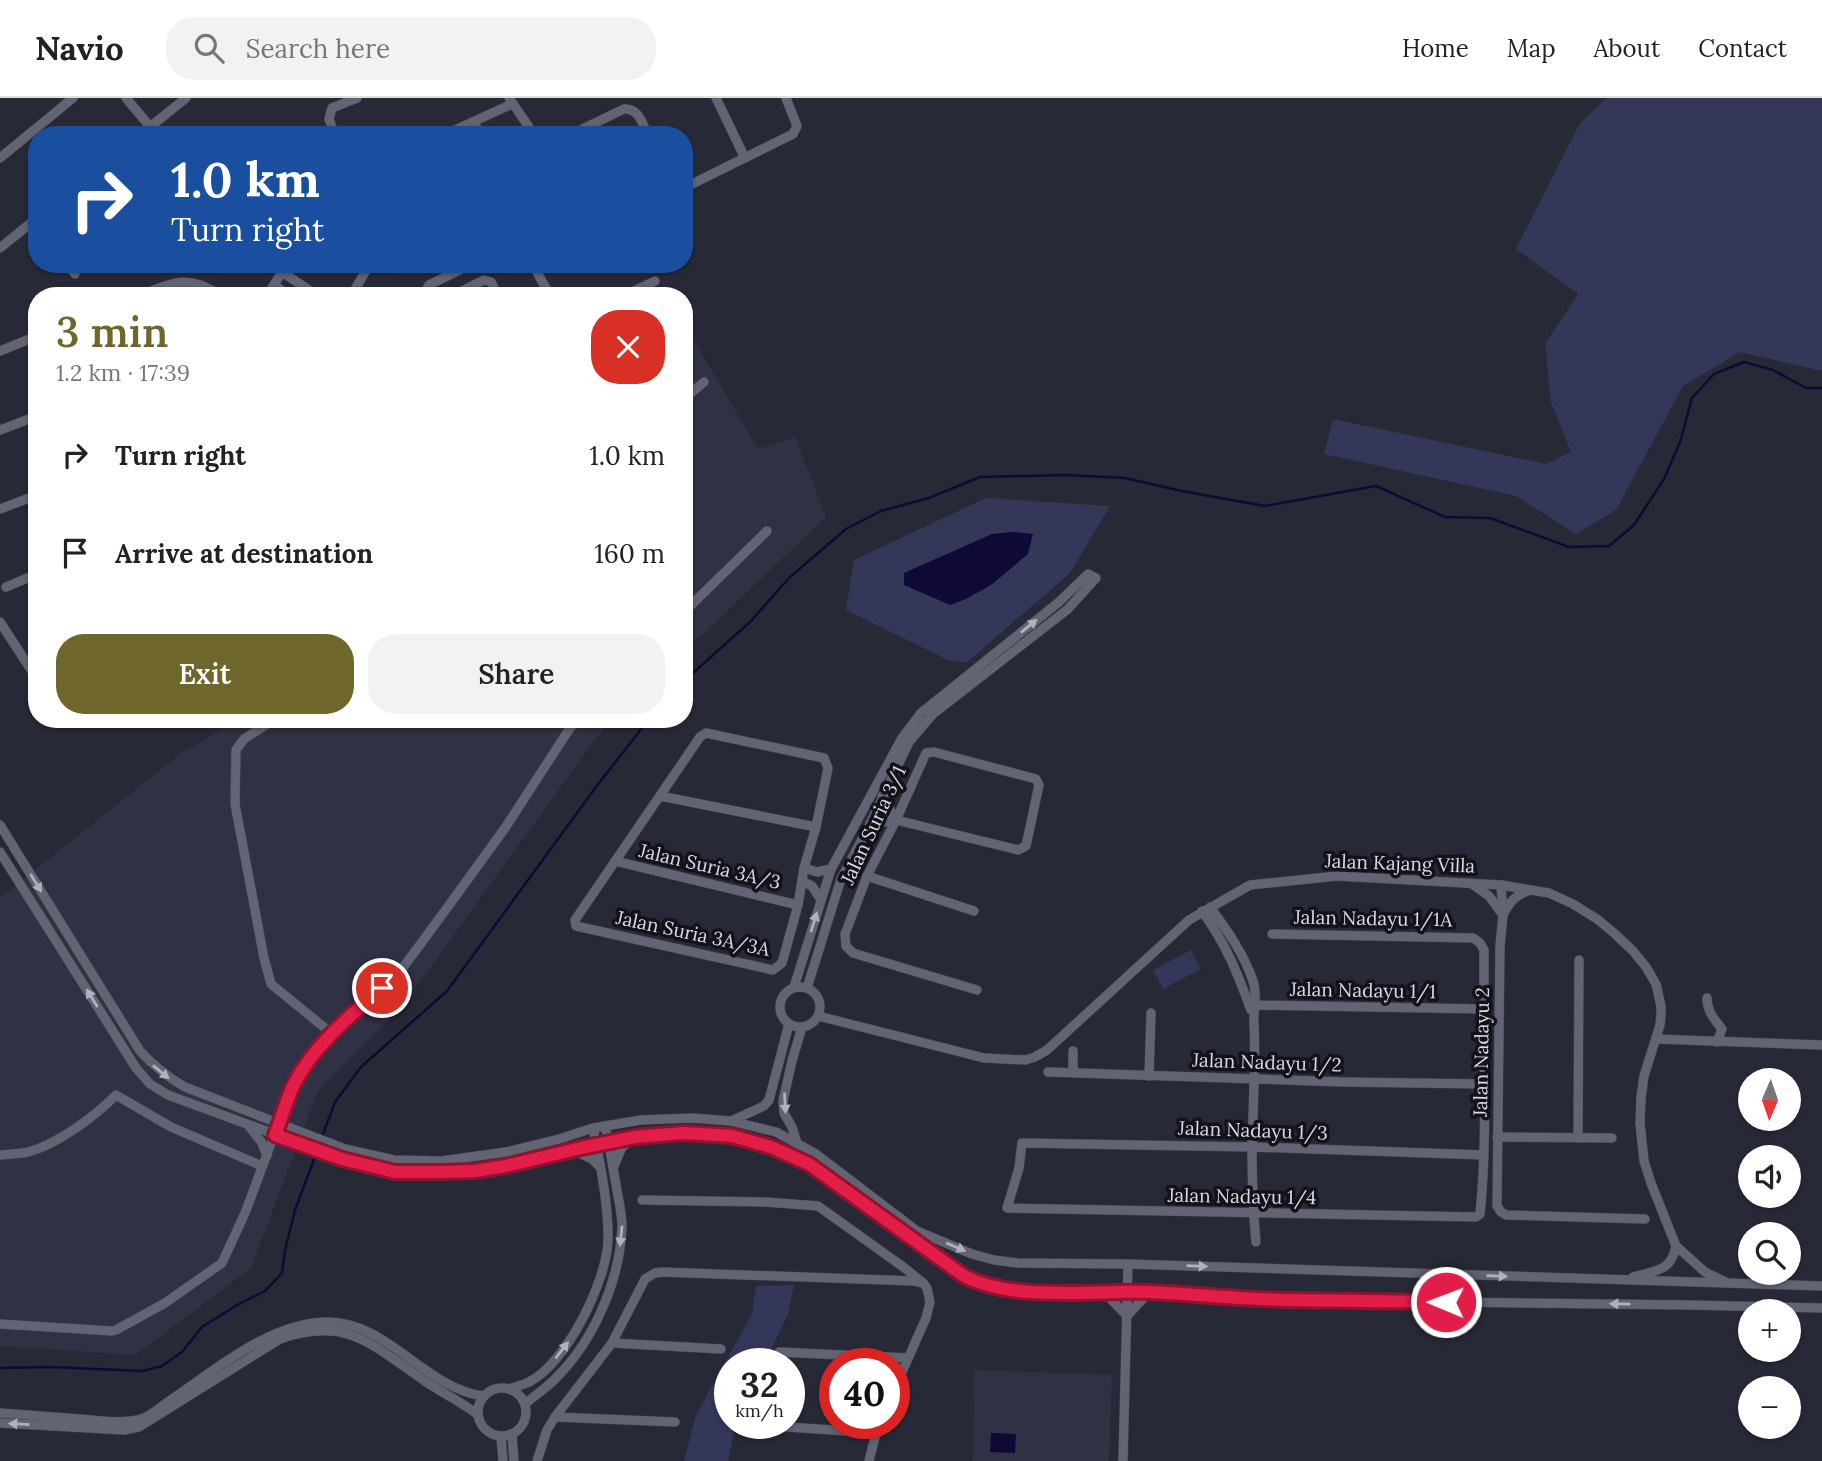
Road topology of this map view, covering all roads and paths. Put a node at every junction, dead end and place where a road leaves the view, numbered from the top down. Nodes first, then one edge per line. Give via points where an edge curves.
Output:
1 (73, 98) edge
2 (126, 98) edge
3 (186, 98) edge
4 (357, 98) edge
5 (716, 98) edge
6 (786, 98) edge
7 (511, 101) edge
8 (473, 122) junction
9 (39, 126) edge
10 (149, 126) edge
11 (151, 126) edge
12 (332, 126) edge
13 (464, 126) edge
14 (476, 126) edge
15 (528, 126) edge
16 (589, 126) edge
17 (644, 126) edge
18 (28, 135) edge
19 (0, 158) edge
20 (745, 158) junction
21 (693, 184) edge
22 (28, 228) edge
23 (0, 248) edge
24 (281, 273) edge
25 (290, 273) edge
26 (454, 273) edge
27 (655, 281) dead end
28 (274, 285) joint
29 (166, 287) edge
30 (206, 287) edge
31 (277, 287) edge
32 (307, 287) edge
33 (428, 287) edge
34 (470, 287) edge
35 (494, 287) edge
36 (642, 287) edge
37 (28, 340) edge
38 (0, 351) edge
39 (704, 382) dead end
40 (693, 391) edge
41 (28, 419) edge
42 (0, 430) edge
43 (28, 498) edge
44 (0, 509) edge
45 (767, 531) dead end
46 (28, 578) edge
47 (6, 587) dead end
48 (693, 603) edge
49 (0, 622) edge
50 (28, 665) edge
51 (261, 728) edge
52 (570, 728) edge
53 (660, 796) junction
54 (882, 796) junction
55 (896, 820) junction
56 (870, 824) junction
57 (0, 825) edge
58 (816, 827) junction
59 (0, 852) edge
60 (615, 861) junction
61 (804, 868) junction
62 (831, 869) junction
63 (867, 876) junction
64 (802, 881) junction
65 (1471, 883) junction
66 (1501, 885) junction
67 (1533, 890) junction
68 (1225, 899) junction
69 (821, 901) junction
70 (798, 905) junction
71 (1206, 909) junction
72 (974, 911) dead end
73 (1503, 915) junction
74 (1189, 920) junction
75 (1216, 922) junction
76 (1272, 934) dead end
77 (1229, 944) junction
78 (1579, 960) dead end
79 (1244, 961) junction
80 (1234, 965) junction
81 (794, 988) junction
82 (807, 988) junction
83 (976, 990) dead end
84 (1707, 998) dead end
85 (1252, 1005) junction
86 (1484, 1009) junction
87 (1151, 1013) dead end
88 (818, 1016) junction
89 (789, 1024) junction
90 (802, 1027) junction
91 (331, 1033) junction
92 (1656, 1039) junction
93 (1717, 1042) junction
94 (1822, 1045) edge
95 (1073, 1051) dead end
96 (1048, 1073) dead end
97 (1073, 1073) junction
98 (1149, 1076) junction
99 (1256, 1079) junction
100 (1485, 1084) junction
101 (731, 1121) junction
102 (280, 1123) junction
103 (247, 1124) junction
104 (605, 1126) junction
105 (593, 1128) junction
106 (275, 1135) junction
107 (635, 1137) junction
108 (1497, 1137) junction
109 (1578, 1138) junction
110 (1612, 1138) dead end
111 (293, 1141) junction
112 (609, 1142) junction
113 (797, 1143) junction
114 (597, 1145) junction
115 (1252, 1147) junction
116 (572, 1150) junction
117 (268, 1153) junction
118 (344, 1154) junction
119 (0, 1155) edge
120 (1484, 1155) junction
121 (261, 1166) junction
122 (600, 1168) junction
123 (613, 1169) junction
124 (642, 1200) dead end
125 (1007, 1208) joint
126 (1254, 1214) junction
127 (1645, 1219) dead end
128 (1256, 1242) dead end
129 (1676, 1246) junction
130 (1128, 1264) junction
131 (906, 1269) junction
132 (1625, 1280) junction
133 (899, 1282) junction
134 (923, 1283) junction
135 (1727, 1283) junction
136 (1822, 1286) edge
137 (1127, 1292) junction
138 (1149, 1292) junction
139 (1105, 1293) junction
140 (1822, 1308) edge
141 (1127, 1316) junction
142 (0, 1324) edge
143 (612, 1343) junction
144 (714, 1349) edge
145 (910, 1354) edge
146 (509, 1389) junction
147 (483, 1396) junction
148 (525, 1404) junction
149 (0, 1413) edge
150 (477, 1414) junction
151 (555, 1416) junction
152 (675, 1422) dead end
153 (0, 1423) edge
154 (512, 1434) junction
155 (501, 1437) junction
156 (874, 1439) edge
157 (503, 1461) edge
158 (514, 1461) edge
159 (537, 1461) edge
160 (869, 1461) edge
161 (1123, 1461) edge

1 - 9 street
2 - 10 street
3 - 11 street
4 - 12 street via 332,108
5 - 20 street
6 - 20 street via 797,125 793,134
7 - 8 street
7 - 15 street
8 - 13 street
8 - 14 street
16 - 17 street via 624,109 637,113
18 - 19 street
20 - 21 street
22 - 23 street
24 - 28 street
25 - 32 street
26 - 33 street
27 - 36 street
28 - 31 street
29 - 30 street via 184,281
34 - 35 street via 484,280
37 - 38 street
39 - 40 street
41 - 42 street
43 - 44 street
45 - 48 street
46 - 47 street
49 - 50 street
51 - 91 street via 236,750 235,804 264,958 271,984
52 - 91 street via 505,828 399,973
53 - 58 street
53 - 58 street, Jalan Suria 3A/3A via 706,733 824,758 828,768
53 - 60 street
54 - 55 street
54 - 56 street
62 -> 54 street via 902,738 921,713 1088,574 1096,578 1068,609 933,714 909,742
55 - 55 street, Jalan Suria 3/1 via 1018,850 1026,846 1039,785 1036,779 934,751 926,753
55 - 56 street
55 - 63 street, Jalan Suria 3/1
56 - 82 street via 841,879
57 -> 102 street via 140,1051 185,1087
58 - 61 street, Jalan Suria 3A/3A
103 -> 59 street via 168,1096 150,1084
60 - 70 street, Jalan Suria 3A/3
60 - 70 street, Jalan Suria 3A/3A via 575,920 576,926 773,970 782,963
61 - 62 street via 817,872
61 - 64 street, Jalan Suria 3A/3A
62 - 69 street
63 - 72 street
63 - 83 street, Jalan Suria 3/1 via 845,934 846,946 853,953
64 - 69 street via 812,886
64 - 70 street, Jalan Suria 3A/3A
65 - 66 street, Jalan Kajang Villa
65 - 68 street, Jalan Kajang Villa via 1337,876 1250,885
65 - 73 street via 1489,896
66 - 67 street, Jalan Kajang Villa
66 - 73 street, Jalan Nadayu 2
67 - 73 street via 1510,902
67 - 92 street, Jalan Kajang Villa via 1573,904 1633,951 1659,994
68 - 71 street, Jalan Kajang Villa
68 - 75 street
81 -> 69 street
71 - 74 street, Jalan Kajang Villa
71 - 75 street
73 - 108 street, Jalan Nadayu 2
74 - 75 street
74 - 88 street, Jalan Kajang Villa via 1047,1050 1025,1060 984,1058
75 - 77 street
76 - 86 street, Jalan Nadayu 1/1A via 1473,938 1484,950
77 - 79 street
77 - 80 street
78 - 109 street
79 - 80 street
79 - 85 street via 1254,983
80 - 85 street
81 - 82 street
81 - 89 street via 783,995 779,1007
82 - 88 street via 820,1003
84 - 93 street via 1707,1007 1722,1029
85 - 86 street, Jalan Nadayu 1/1
85 - 99 street
86 - 100 street
87 - 98 street
88 - 90 street
89 - 90 street
89 - 101 street via 769,1101
90 -> 113 street via 783,1101
91 - 102 street via 293,1085
92 - 93 street
92 - 129 street, Jalan Kajang Villa via 1644,1076 1640,1134 1651,1183
93 - 94 street
95 - 97 street
96 - 97 street, Jalan Nadayu 1/2
97 - 98 street, Jalan Nadayu 1/2
98 - 99 street, Jalan Nadayu 1/2
99 - 100 street, Jalan Nadayu 1/2
99 - 115 street
100 - 120 street
101 - 104 street, Jalan Kajang Villa via 641,1120
101 - 113 street, Jalan Kajang Villa via 774,1131
102 - 106 street
102 - 118 street
103 - 106 street
103 - 117 street
104 - 105 street, Jalan Kajang Villa
104 - 112 street
105 - 114 street
105 - 118 street, Jalan Kajang Villa via 506,1152 441,1161
106 - 111 street
106 - 117 street
107 - 112 street
107 - 123 street via 622,1147
107 - 139 street via 683,1133 732,1136 771,1147 809,1164 974,1281 1038,1292
108 - 109 street
108 - 127 street, Jalan Nadayu 2 via 1497,1206 1506,1215
109 - 110 street
111 - 117 street via 281,1142
111 - 118 street
112 - 114 street
112 - 123 street
113 -> 130 street, Jalan Kajang Villa via 917,1231 972,1254 1017,1263
114 - 116 street
114 - 122 street
115 - 120 street, Jalan Nadayu 1/3
115 - 125 street, Jalan Nadayu 1/3 via 1022,1143
115 - 126 street
116 - 118 street via 463,1171 395,1172
116 - 122 street via 593,1159
117 - 121 street
119 - 121 street via 27,1152 54,1141 116,1095 171,1127
120 - 126 street, Jalan Nadayu 1/4 via 1480,1214 1476,1217
121 - 142 street via 222,1263 165,1303 112,1331
146 -> 122 street via 545,1371 576,1331 594,1295 608,1241
123 -> 148 street via 622,1224 612,1282 570,1363
124 - 131 street via 818,1206
125 - 126 street, Jalan Nadayu 1/4
126 - 128 street
129 - 132 street via 1674,1259 1666,1267
129 - 135 street, Jalan Kajang Villa via 1705,1272
130 -> 132 street, Jalan Kajang Villa
130 - 137 street
131 - 133 street via 907,1276
131 - 134 street
132 - 135 street, Jalan Kajang Villa
133 - 134 street
133 - 143 street via 655,1273 645,1279
134 - 145 street via 930,1302
135 - 136 street, Jalan Kajang Villa
137 - 138 street
137 - 139 street
137 - 141 street
140 -> 138 street via 1285,1300
138 - 141 street
139 - 141 street
141 - 161 street
143 - 144 street
143 - 151 street
146 - 147 street via 490,1390
146 - 148 street
147 - 149 street via 445,1383 390,1345 350,1325 308,1323 272,1334 144,1418 116,1421
147 - 150 street
148 - 154 street via 524,1421
150 -> 153 street via 369,1342 351,1334 317,1330 280,1339 139,1427
150 - 155 street via 481,1426
151 - 152 street
151 - 159 street
154 - 155 street
154 - 158 street
155 - 157 street
156 - 160 street

